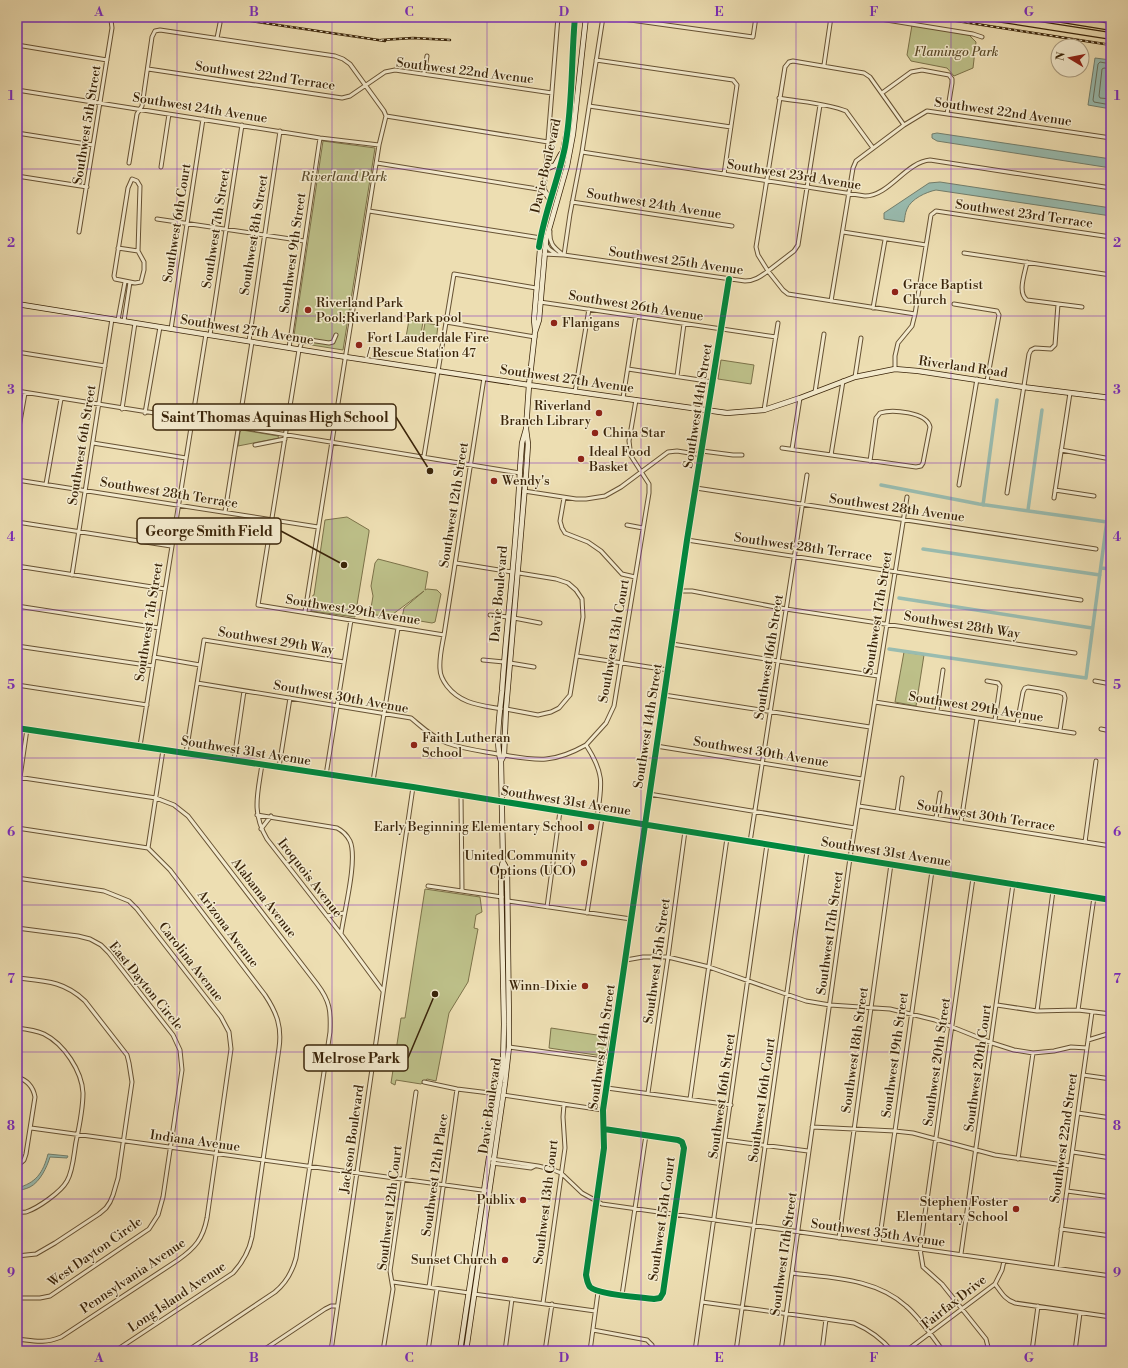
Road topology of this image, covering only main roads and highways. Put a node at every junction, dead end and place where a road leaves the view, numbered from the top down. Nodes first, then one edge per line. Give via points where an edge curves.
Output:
1 (575, 17) edge
2 (586, 17) edge
3 (989, 17) edge
4 (1049, 17) edge
5 (1073, 17) edge
6 (1102, 17) edge
7 (1111, 18) edge
8 (1111, 23) edge
9 (1111, 27) edge
10 (1111, 36) edge
11 (564, 148) junction
12 (546, 169) road end
13 (544, 190) road end
14 (550, 200) junction
15 (543, 226) junction
16 (541, 238) junction
17 (546, 244) junction
18 (544, 262) junction
19 (17, 304) edge
20 (535, 334) junction
21 (529, 385) junction
22 (815, 392) joint
23 (1111, 398) edge
24 (526, 429) junction
25 (520, 473) junction
26 (524, 491) junction
27 (510, 600) junction
28 (514, 618) junction
29 (500, 709) junction
30 (17, 728) edge
31 (504, 731) junction
32 (501, 761) junction
33 (501, 801) junction
34 (503, 862) junction
35 (1111, 900) edge
36 (504, 1024) junction
37 (509, 1047) junction
38 (501, 1095) junction
39 (486, 1191) junction
40 (472, 1294) junction
41 (460, 1351) edge
42 (466, 1351) edge

1 - 11 main road, Davie Boulevard via 571,102
2 - 17 main road, Davie Boulevard via 572,141
3 - 10 highway
4 - 9 highway
5 - 8 highway
6 - 7 highway
11 - 12 main road via 556,164
11 - 14 main road, Davie Boulevard
13 - 14 main road
14 - 15 main road, Davie Boulevard
15 - 16 main road, Davie Boulevard
15 - 17 main road
16 - 18 main road
16 - 20 main road, Davie Boulevard
17 - 18 main road, Davie Boulevard
18 - 20 main road, Davie Boulevard via 539,320
19 - 21 main road, Southwest 27th Avenue
20 - 21 main road, Davie Boulevard
21 - 22 main road, Southwest 27th Avenue via 727,413 764,410
21 - 24 main road, Davie Boulevard
22 - 23 main road, Riverland Road via 855,377 895,369
24 - 25 main road, Davie Boulevard
24 - 26 main road, Davie Boulevard via 528,444
25 - 26 main road via 524,477
25 - 27 main road, Davie Boulevard
26 - 28 main road, Davie Boulevard
27 - 28 main road via 511,614
27 - 29 main road, Davie Boulevard
28 - 31 main road, Davie Boulevard
29 - 31 main road via 503,712
29 - 32 main road, Davie Boulevard via 498,754
30 - 33 main road, Southwest 31st Avenue
31 - 32 main road, Davie Boulevard via 504,755
32 - 33 main road, Davie Boulevard
33 - 34 main road, Davie Boulevard
33 - 35 main road, Southwest 31st Avenue
34 - 36 main road, Davie Boulevard
34 - 37 main road, Davie Boulevard via 507,868
36 - 37 main road
36 - 38 main road, Davie Boulevard
37 - 38 main road, Davie Boulevard
38 - 39 main road, Davie Boulevard
39 - 40 main road, Davie Boulevard
39 - 40 main road, Davie Boulevard via 471,1278
40 - 41 main road, Davie Boulevard
40 - 42 main road, Davie Boulevard

